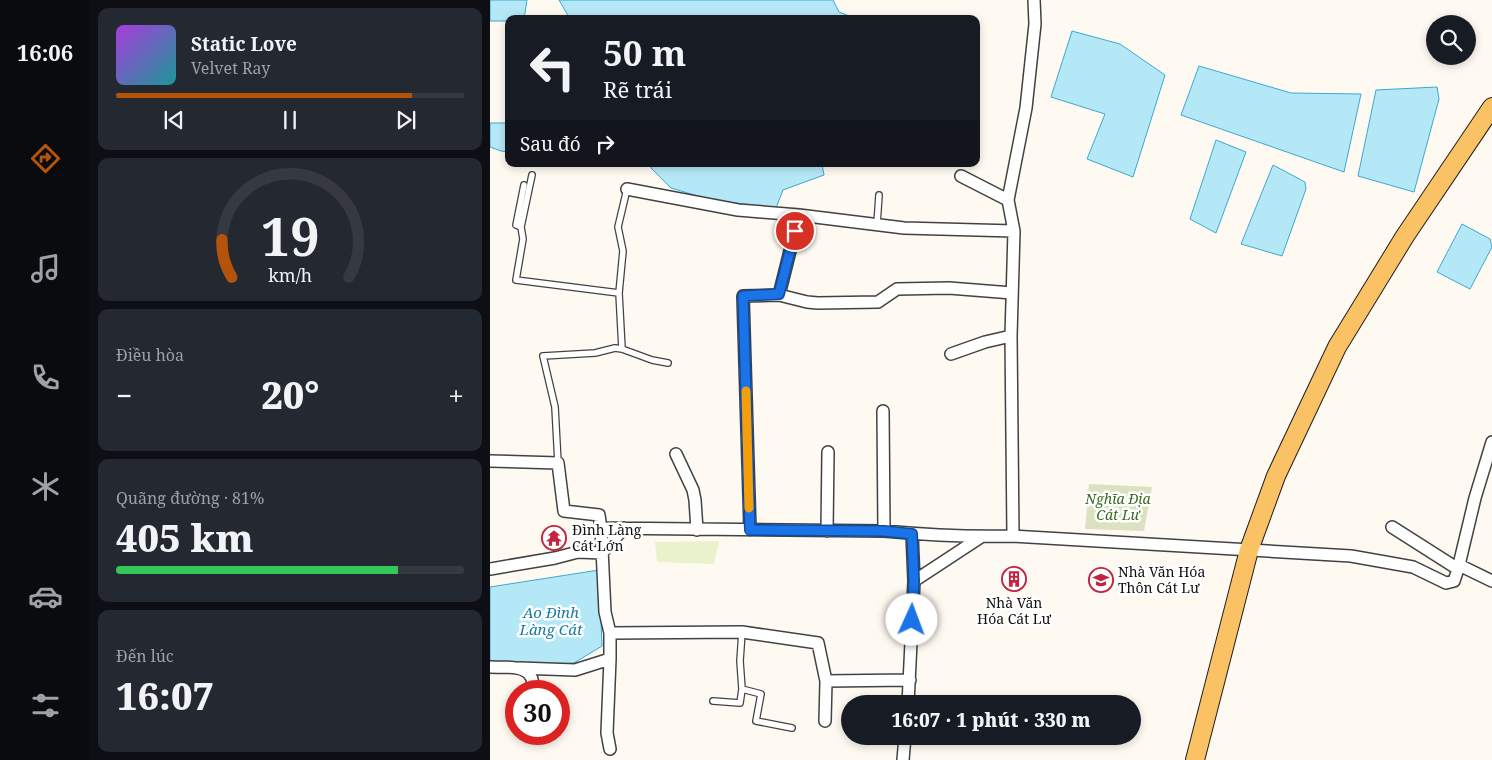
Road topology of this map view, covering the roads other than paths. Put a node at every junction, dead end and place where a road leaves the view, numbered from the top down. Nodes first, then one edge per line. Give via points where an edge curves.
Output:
1 (1034, 0) edge
2 (1492, 107) edge
3 (532, 175) dead end
4 (961, 176) dead end
5 (524, 184) dead end
6 (628, 190) joint
7 (879, 195) dead end
8 (1008, 200) junction
9 (799, 215) junction
10 (877, 224) junction
11 (521, 227) junction
12 (1014, 231) junction
13 (619, 293) junction
14 (1012, 293) junction
15 (779, 294) junction
16 (1012, 336) junction
17 (622, 349) junction
18 (951, 354) dead end
19 (668, 362) dead end
20 (883, 411) dead end
21 (1492, 442) edge
22 (828, 452) dead end
23 (676, 454) dead end
24 (490, 461) edge
25 (558, 463) junction
26 (1392, 527) dead end
27 (601, 528) junction
28 (624, 528) junction
29 (697, 530) junction
30 (750, 530) junction
31 (827, 530) junction
32 (884, 531) junction
33 (912, 534) junction
34 (1013, 536) junction
35 (981, 537) junction
36 (1249, 550) junction
37 (602, 553) junction
38 (1459, 567) junction
39 (490, 570) edge
40 (914, 581) junction
41 (1492, 581) edge
42 (742, 632) junction
43 (610, 633) junction
44 (610, 659) junction
45 (490, 667) edge
46 (519, 668) junction
47 (532, 680) edge
48 (826, 680) junction
49 (910, 680) junction
50 (742, 689) junction
51 (909, 695) edge
52 (713, 701) dead end
53 (825, 721) dead end
54 (792, 728) dead end
55 (904, 745) edge
56 (610, 749) dead end
57 (903, 760) edge
58 (1195, 760) edge

1 - 8 street via 1035,24 1026,108
2 - 36 main road via 1405,236 1337,347 1276,476
3 - 11 lane
4 - 8 street
5 - 11 lane via 516,225
6 - 9 street via 738,210
6 - 13 lane via 618,227 623,251
7 - 10 lane
8 - 12 street
9 - 10 street
9 - 15 street
10 - 12 street via 904,228
11 - 13 lane via 523,239 516,280
12 - 14 street
13 - 17 lane
14 - 15 street via 949,288 897,289 878,302 818,303
14 - 16 street
15 - 30 street via 743,296
16 - 18 street
16 - 34 street
17 - 19 lane
17 - 25 lane via 543,356 555,407
20 - 32 street
21 - 38 street
22 - 31 street
23 - 29 street via 695,500
24 - 25 street
25 - 27 street via 564,511 599,515
26 - 38 street
27 - 28 street
27 - 37 street
28 - 29 street
28 - 37 street
29 - 30 street
30 - 31 street
31 - 32 street
32 - 33 street
33 - 35 street
33 - 40 street
34 - 35 street
34 - 36 street via 1086,545
35 - 40 street
36 - 38 street via 1382,561 1413,567 1446,583 1454,581
36 - 58 main road
37 - 39 street via 578,552
37 - 43 street via 605,612
38 - 41 street
40 - 49 street
42 - 43 street
42 - 48 street via 818,643
42 - 50 lane
43 - 44 street
44 - 46 street via 575,670
44 - 56 street via 607,733
45 - 46 street
46 - 47 street via 527,672
48 - 49 street
48 - 53 street
49 - 51 street
50 - 52 lane via 740,703
50 - 54 lane via 761,694 756,721
55 - 57 street

